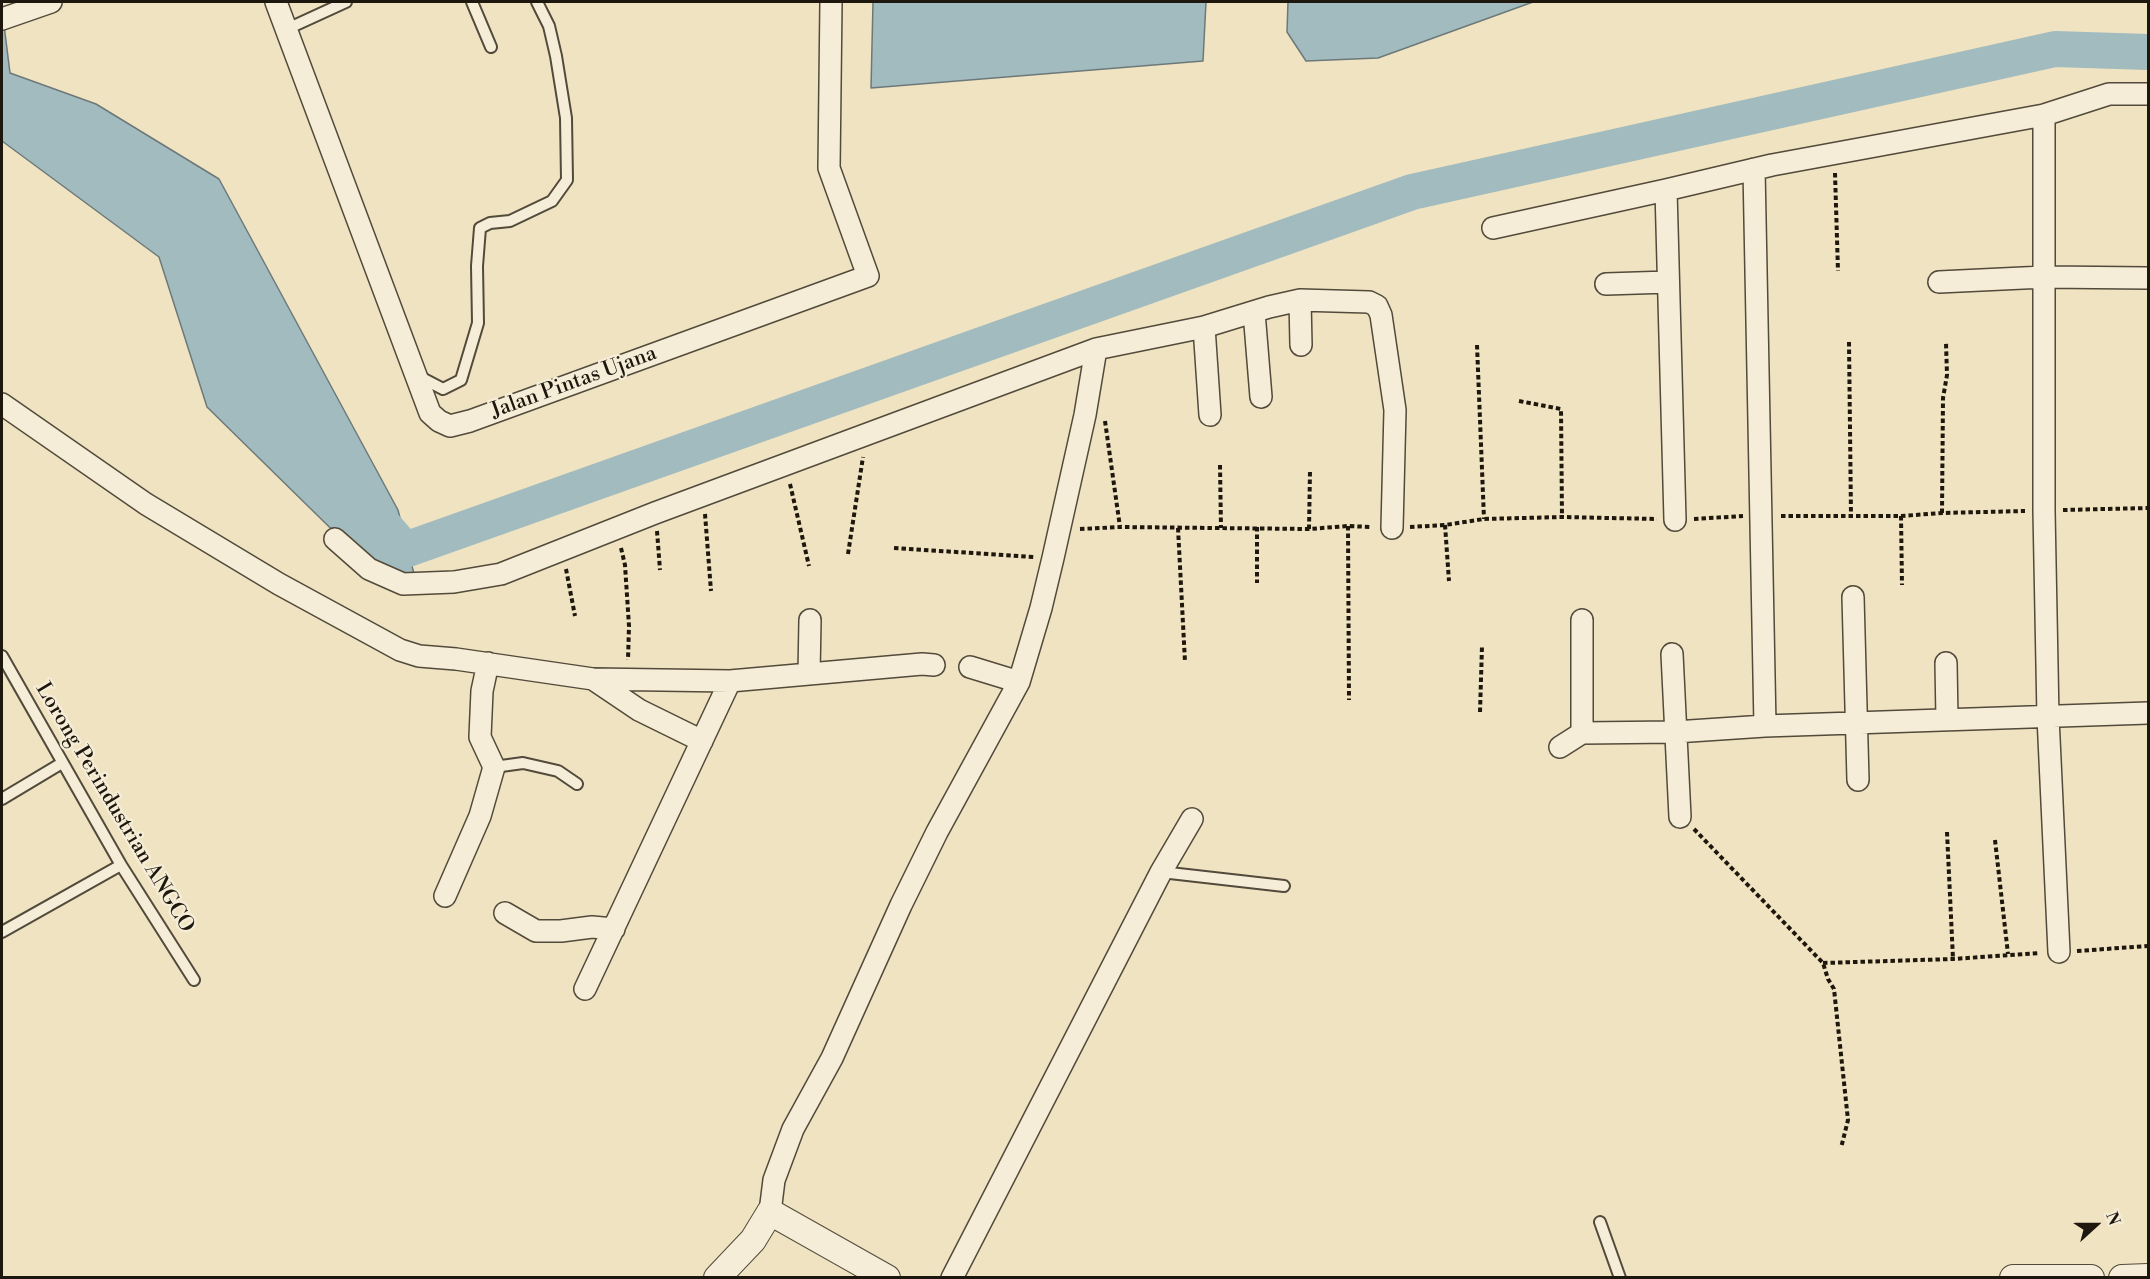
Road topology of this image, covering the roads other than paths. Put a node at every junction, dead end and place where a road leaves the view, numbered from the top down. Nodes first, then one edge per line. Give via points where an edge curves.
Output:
1 (51, 2) edge
2 (276, 2) edge
3 (346, 2) edge
4 (472, 2) edge
5 (537, 2) edge
6 (831, 2) edge
7 (2, 19) edge
8 (287, 28) junction
9 (491, 47) dead end
10 (2148, 94) edge
11 (2044, 115) junction
12 (1754, 169) junction
13 (1666, 190) junction
14 (1493, 228) dead end
15 (2044, 277) junction
16 (2148, 278) edge
17 (1668, 282) junction
18 (1939, 282) dead end
19 (1606, 284) dead end
20 (1300, 300) junction
21 (1254, 312) junction
22 (1204, 327) junction
23 (1301, 345) dead end
24 (1096, 349) junction
25 (415, 375) junction
26 (1261, 397) dead end
27 (2, 404) edge
28 (1210, 415) dead end
29 (1675, 520) road end
30 (1392, 528) road end
31 (335, 539) dead end
32 (1853, 597) dead end
33 (810, 620) dead end
34 (1582, 620) dead end
35 (1672, 654) dead end
36 (2, 656) edge
37 (488, 663) junction
38 (1946, 663) dead end
39 (934, 665) dead end
40 (970, 667) dead end
41 (808, 674) junction
42 (593, 679) junction
43 (730, 681) junction
44 (1019, 682) junction
45 (2148, 713) edge
46 (2048, 717) junction
47 (1947, 719) junction
48 (1858, 724) junction
49 (1765, 726) junction
50 (1675, 732) junction
51 (1582, 733) junction
52 (702, 741) junction
53 (1560, 747) dead end
54 (62, 763) junction
55 (495, 767) junction
56 (1858, 780) dead end
57 (578, 784) dead end
58 (2, 799) edge
59 (1680, 817) road end
60 (1192, 819) dead end
61 (121, 865) junction
62 (1161, 872) junction
63 (1284, 886) dead end
64 (445, 896) dead end
65 (506, 913) dead end
66 (614, 929) junction
67 (2, 932) edge
68 (2059, 952) road end
69 (194, 980) dead end
70 (585, 989) dead end
71 (770, 1212) junction
72 (1600, 1222) dead end
73 (2148, 1277) edge
74 (717, 1278) edge
75 (887, 1278) edge
76 (952, 1278) edge
77 (1620, 1278) edge
78 (2013, 1278) edge
79 (2091, 1278) edge
80 (2122, 1278) edge

1 - 7 street
2 - 8 street, Jalan Pintas Ujana
3 - 8 lane
4 - 9 lane
5 - 25 lane via 549,26 566,118 567,180 552,201 510,220 480,228 478,323 461,380 443,389
6 - 25 street, Jalan Pintas Ujana via 829,168 868,276 450,426 430,413
8 - 25 street, Jalan Pintas Ujana
10 - 11 street via 2109,93
11 - 12 street
11 - 15 street
12 - 13 street
12 - 49 street
13 - 14 street
13 - 17 street
15 - 16 street
15 - 18 street
15 - 46 street
17 - 19 street
17 - 29 street
20 - 21 street
20 - 23 street
20 - 30 street via 1369,302 1377,306 1381,315 1395,410
21 - 22 street
21 - 26 street
22 - 24 street
22 - 28 street
24 - 31 street via 501,574 454,582 403,584 369,569
24 - 44 street via 1053,558
27 - 37 street via 146,504 279,584 400,650 418,656
32 - 48 street
33 - 41 street
34 - 51 street
35 - 50 street
36 - 54 lane, Lorong Perindustrian ANGCO
37 - 42 street
37 - 55 street via 480,737
38 - 47 street
39 - 41 street
40 - 44 street
41 - 43 street
42 - 43 street
42 - 52 street via 616,697
43 - 52 street
44 - 71 street via 937,832 832,1058 793,1129 774,1180
45 - 46 street
46 - 47 street
46 - 68 street
47 - 48 street
48 - 49 street
48 - 56 street
49 - 50 street
50 - 51 street
50 - 59 street
51 - 53 street
52 - 66 street
54 - 58 lane
54 - 61 lane, Lorong Perindustrian ANGCO
55 - 57 lane via 522,763 558,771
55 - 64 street via 480,816
60 - 62 street
61 - 67 lane
61 - 69 lane, Lorong Perindustrian ANGCO
62 - 63 lane
62 - 76 street
65 - 66 street via 536,932
66 - 70 street
71 - 74 street via 753,1240
71 - 75 street
72 - 77 lane
73 - 80 street
78 - 79 street

